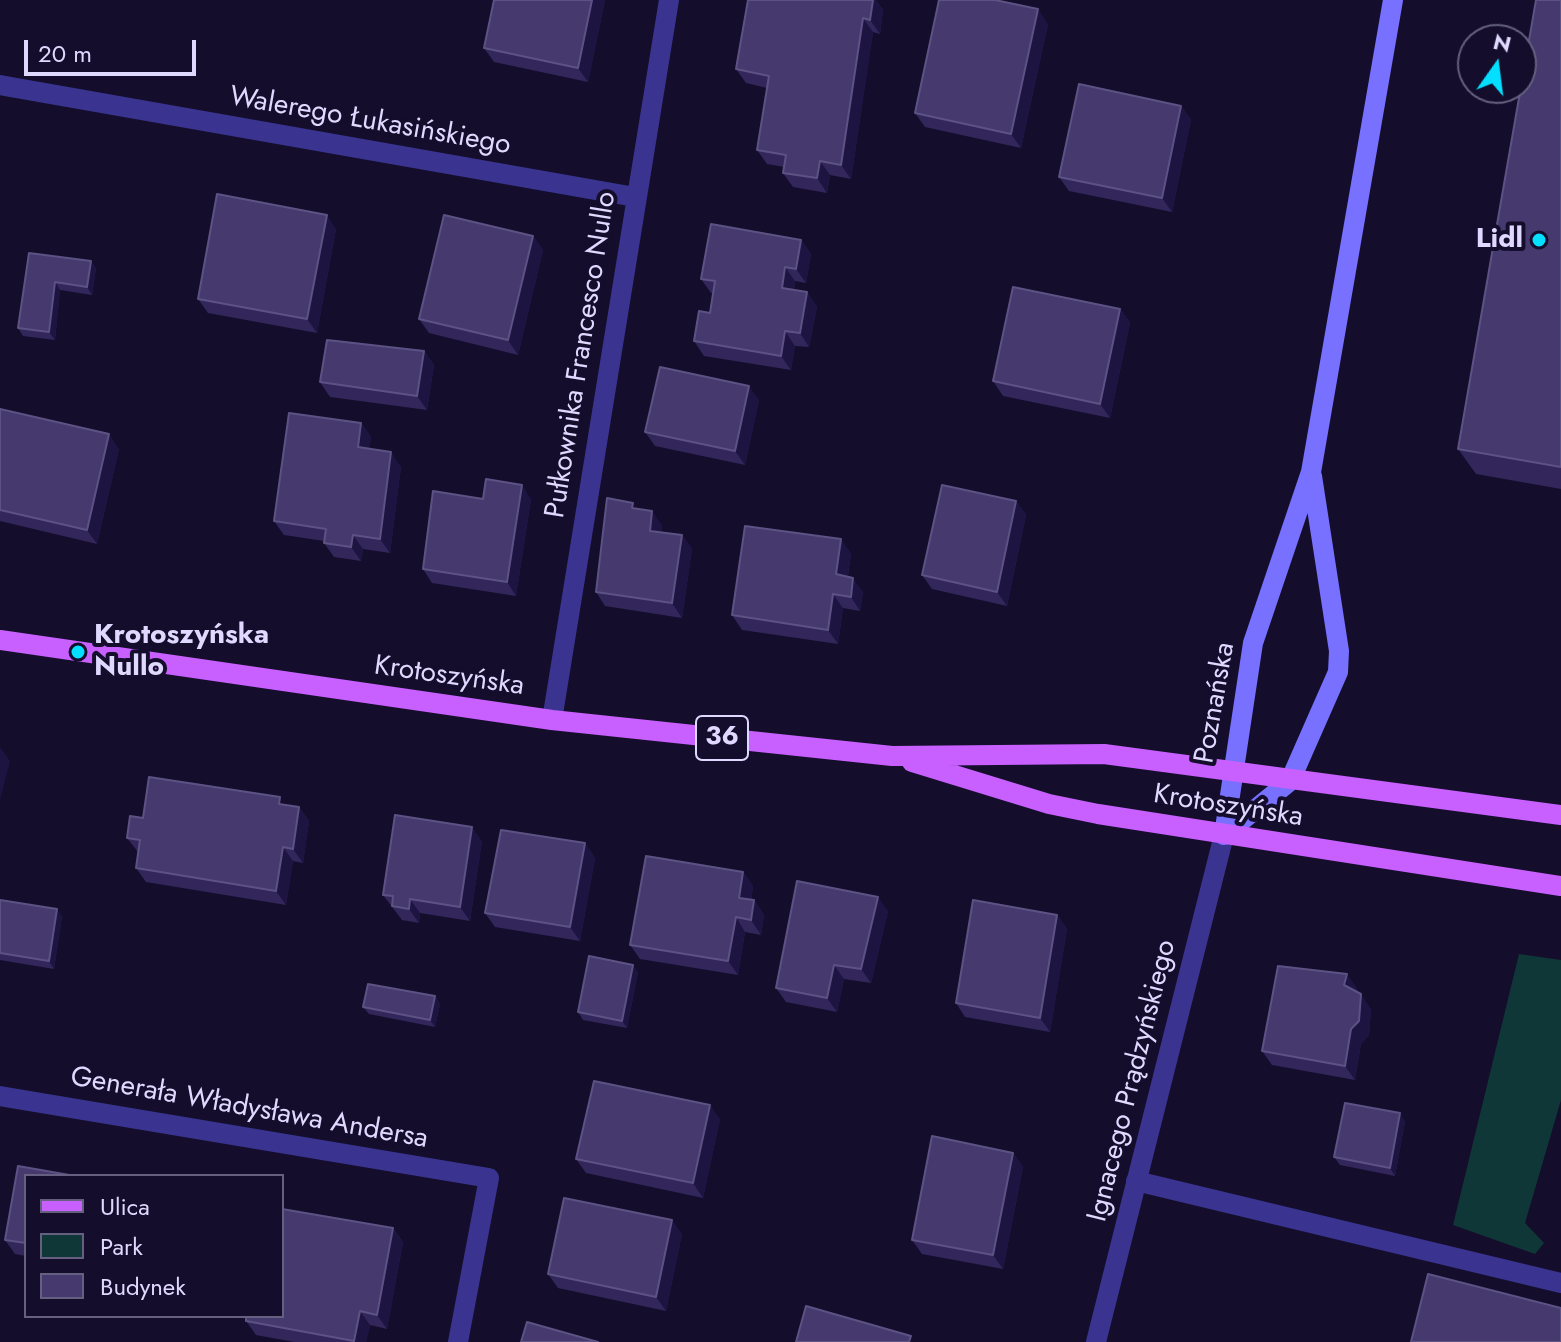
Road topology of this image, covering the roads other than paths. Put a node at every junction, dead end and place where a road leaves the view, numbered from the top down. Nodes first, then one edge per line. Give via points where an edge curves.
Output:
1 (669, 0) edge
2 (1393, 0) edge
3 (0, 85) edge
4 (635, 197) junction
5 (1311, 472) junction
6 (0, 640) edge
7 (552, 720) junction
8 (892, 756) junction
9 (1232, 772) junction
10 (1290, 781) junction
11 (1561, 815) edge
12 (1224, 835) junction
13 (1561, 886) edge
14 (0, 1096) edge
15 (1136, 1181) junction
16 (1561, 1283) edge
17 (458, 1342) edge
18 (1096, 1342) edge

1 - 4 street, Pułkownika Francesco Nullo
2 - 5 main road, Poznańska
3 - 4 street, Walerego Łukasińskiego
4 - 7 street, Pułkownika Francesco Nullo
5 - 9 main road, Poznańska via 1253,643
5 - 10 main road, Poznańska via 1338,672
6 - 7 main road, Krotoszyńska / 36
7 - 8 main road, Krotoszyńska / 36
8 - 9 main road, Krotoszyńska / 36 via 1104,754
8 - 12 main road, Krotoszyńska / 36 via 1049,804
9 - 10 main road, Krotoszyńska
9 - 12 main road, Poznańska
10 - 11 main road, Krotoszyńska
10 - 12 main road, Poznańska
12 - 13 main road, Krotoszyńska
12 - 15 street, Ignacego Prądzyńskiego
14 - 17 street, Generała Władysława Andersa via 489,1178
15 - 16 street
15 - 18 street, Ignacego Prądzyńskiego

